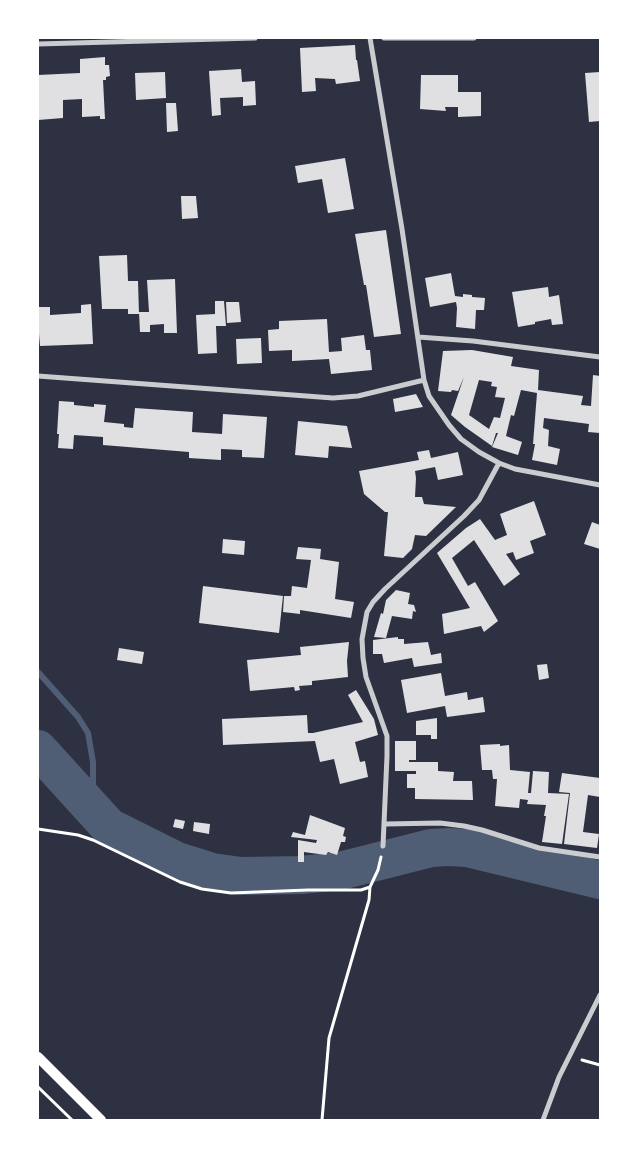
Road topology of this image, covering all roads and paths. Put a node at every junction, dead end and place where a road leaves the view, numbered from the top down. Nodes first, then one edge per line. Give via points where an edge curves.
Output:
1 (255, 38) edge
2 (370, 38) edge
3 (384, 38) edge
4 (474, 38) edge
5 (38, 44) edge
6 (418, 337) junction
7 (600, 357) edge
8 (38, 376) edge
9 (424, 380) junction
10 (499, 463) junction
11 (600, 485) edge
12 (385, 824) junction
13 (38, 829) edge
14 (383, 846) dead end
15 (600, 857) edge
16 (378, 870) dead end
17 (370, 886) junction
18 (600, 995) edge
19 (570, 1056) junction
20 (38, 1057) edge
21 (600, 1065) edge
22 (38, 1086) edge
23 (72, 1120) edge
24 (101, 1120) edge
25 (322, 1120) edge
26 (543, 1120) edge

1 - 5 street
2 - 6 street
3 - 4 street
6 - 7 street
6 - 9 street
8 - 9 street via 333,398 358,396
9 - 10 street via 429,396 461,439
10 - 11 street
10 - 12 street via 479,500 385,589 367,612 362,639 366,677 387,736
12 - 14 street
12 - 15 street via 464,826 539,848
13 - 17 path via 78,835 180,882 216,892 352,891
16 - 17 path
17 - 25 path via 369,900 329,1038
18 - 19 street
19 - 21 path
19 - 26 street
20 - 24 main road
22 - 23 path

